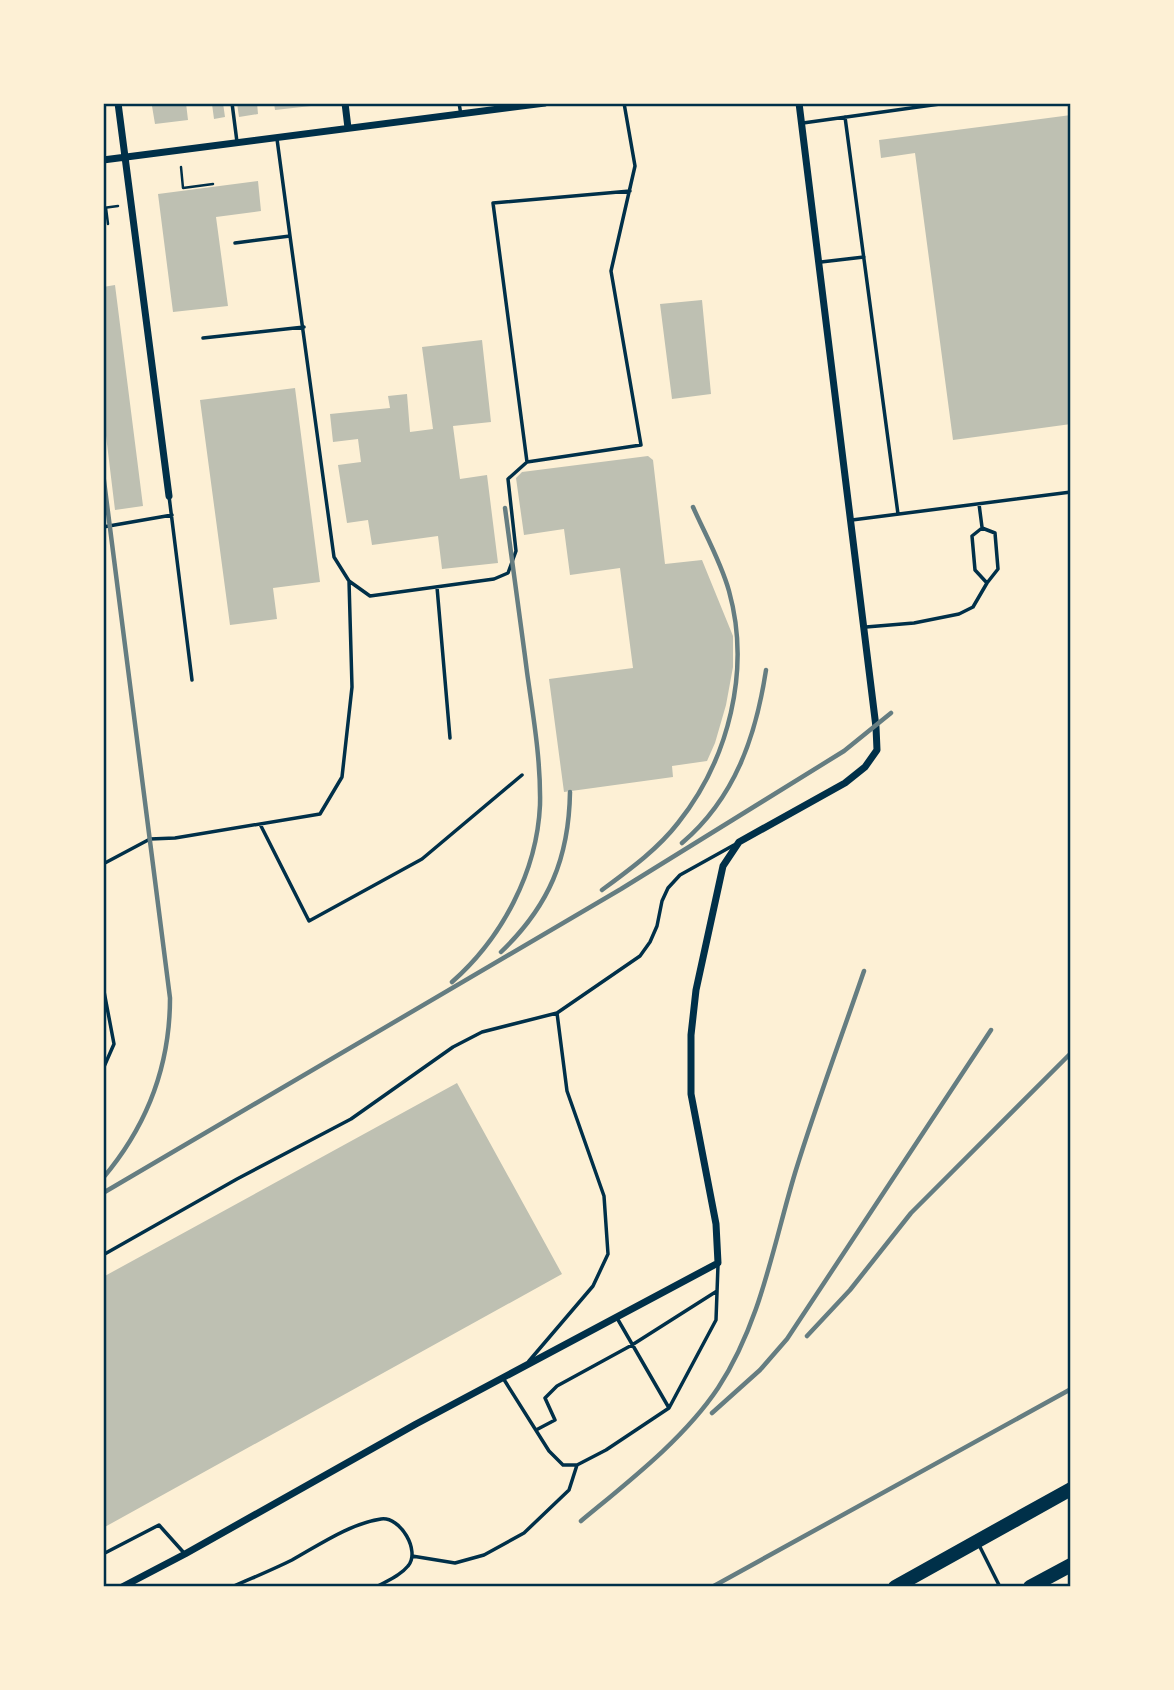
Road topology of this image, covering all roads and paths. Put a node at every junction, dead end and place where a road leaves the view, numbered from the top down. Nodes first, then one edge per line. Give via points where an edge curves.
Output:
1 (118, 103) edge
2 (232, 103) edge
3 (345, 103) edge
4 (459, 103) edge
5 (545, 103) edge
6 (624, 103) edge
7 (799, 103) edge
8 (947, 103) edge
9 (461, 115) junction
10 (845, 117) junction
11 (801, 123) junction
12 (348, 128) junction
13 (277, 137) junction
14 (237, 142) junction
15 (124, 157) junction
16 (103, 160) edge
17 (181, 167) dead end
18 (213, 184) dead end
19 (629, 191) junction
20 (118, 206) dead end
21 (105, 208) edge
22 (108, 224) dead end
23 (290, 236) junction
24 (234, 243) dead end
25 (864, 257) junction
26 (818, 262) junction
27 (304, 327) junction
28 (203, 338) dead end
29 (527, 462) junction
30 (1071, 492) edge
31 (169, 496) joint
32 (979, 504) junction
33 (898, 514) junction
34 (172, 515) junction
35 (850, 520) junction
36 (103, 527) edge
37 (982, 528) junction
38 (349, 581) junction
39 (987, 583) junction
40 (437, 587) junction
41 (864, 628) junction
42 (191, 680) dead end
43 (450, 738) dead end
44 (522, 775) dead end
45 (260, 824) junction
46 (739, 842) junction
47 (103, 864) edge
48 (103, 986) edge
49 (557, 1013) junction
50 (103, 1069) edge
51 (103, 1255) edge
52 (718, 1263) junction
53 (717, 1291) junction
54 (617, 1318) junction
55 (632, 1345) junction
56 (523, 1368) junction
57 (503, 1378) junction
58 (668, 1408) junction
59 (536, 1430) junction
60 (577, 1465) junction
61 (1071, 1489) edge
62 (977, 1541) junction
63 (103, 1554) edge
64 (184, 1554) junction
65 (412, 1556) junction
66 (1071, 1564) edge
67 (122, 1587) edge
68 (232, 1587) edge
69 (376, 1587) edge
70 (895, 1587) edge
71 (1000, 1587) edge
72 (1030, 1587) edge

1 - 15 street
2 - 14 lane
3 - 12 street
4 - 9 lane
5 - 9 street
6 - 19 lane via 635,166
7 - 11 street
8 - 10 lane
9 - 12 street
10 - 11 lane
10 - 25 lane
11 - 26 street
12 - 13 street
13 - 14 street
13 - 23 lane
14 - 15 street
15 - 16 street
15 - 31 street
17 - 18 path via 183,188
19 - 29 lane via 611,271 641,444
19 - 29 lane via 493,203
20 - 21 path
21 - 22 path
23 - 24 lane
23 - 27 lane
25 - 26 lane
25 - 33 lane
26 - 35 street
27 - 28 lane
27 - 38 lane via 334,557
29 - 40 lane via 508,480 516,551 508,573
30 - 32 lane
31 - 34 lane
32 - 33 lane
32 - 37 lane
33 - 35 lane
34 - 36 lane
34 - 42 lane
35 - 41 street
37 - 39 lane via 972,536 975,570
37 - 39 lane via 995,533 997,548 998,569
38 - 40 lane via 370,596
38 - 45 lane via 352,687 342,777 320,814
39 - 41 lane via 973,607 959,614
40 - 43 lane
41 - 46 street via 877,750 845,783
44 - 45 lane via 422,859 309,921
45 - 47 lane via 150,839
46 - 49 lane via 680,875 668,888 657,926 640,956
46 - 52 street via 723,866 696,989 691,1035 691,1094 716,1224
48 - 50 lane via 114,1044
49 - 51 lane via 482,1031 351,1119
49 - 56 lane via 567,1091 604,1196 608,1254 593,1286
52 - 53 lane
52 - 54 street
53 - 55 lane
53 - 58 lane via 716,1320
54 - 55 lane
54 - 56 street
55 - 58 lane
55 - 59 lane via 557,1386 545,1398 555,1420
56 - 57 street
57 - 59 lane
57 - 64 street
58 - 60 lane
59 - 60 lane via 563,1465
60 - 65 lane via 569,1490 524,1533 484,1555 455,1563
61 - 62 highway
62 - 70 highway
62 - 71 lane
63 - 64 lane via 159,1525
64 - 67 street
65 - 68 lane via 402,1528 383,1519 352,1528
65 - 69 lane via 410,1565
66 - 72 highway

